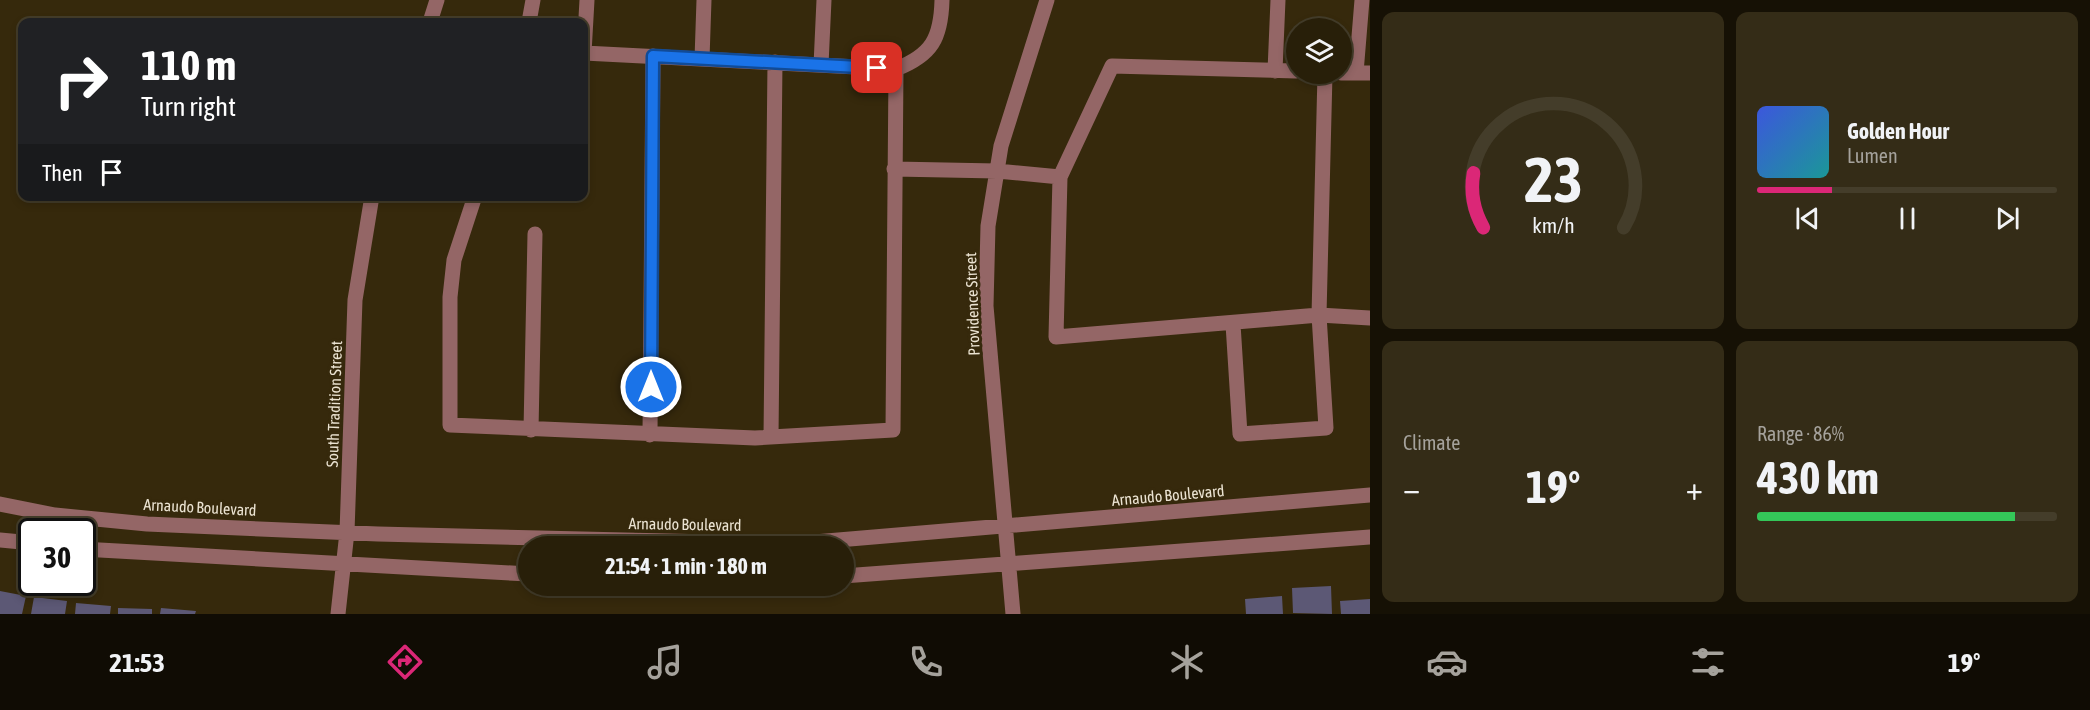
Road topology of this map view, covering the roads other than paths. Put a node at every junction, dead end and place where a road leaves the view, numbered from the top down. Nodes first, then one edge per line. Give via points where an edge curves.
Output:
1 (437, 0) edge
2 (533, 0) edge
3 (587, 0) edge
4 (704, 0) edge
5 (824, 0) edge
6 (942, 0) edge
7 (1047, 0) edge
8 (1278, 0) edge
9 (1362, 0) edge
10 (431, 18) edge
11 (530, 18) edge
12 (586, 18) edge
13 (588, 53) edge
14 (653, 56) junction
15 (702, 58) junction
16 (775, 62) junction
17 (821, 65) junction
18 (896, 69) junction
19 (1275, 71) junction
20 (1286, 71) edge
21 (1356, 73) edge
22 (1325, 84) edge
23 (894, 169) junction
24 (997, 171) junction
25 (1060, 177) junction
26 (371, 201) edge
27 (473, 201) edge
28 (536, 234) dead end
29 (1319, 315) junction
30 (1370, 318) edge
31 (1233, 324) junction
32 (531, 430) junction
33 (650, 435) junction
34 (771, 437) junction
35 (1370, 495) edge
36 (0, 504) edge
37 (1006, 528) junction
38 (347, 532) junction
39 (1370, 537) edge
40 (0, 540) edge
41 (18, 542) edge
42 (96, 550) edge
43 (1009, 564) junction
44 (344, 565) junction
45 (518, 574) edge
46 (854, 575) edge
47 (338, 614) edge
48 (1014, 614) edge

1 - 10 street
2 - 11 street
3 - 12 street
4 - 15 street
5 - 17 street
6 - 18 street via 942,21 936,40 917,61
7 - 24 street, Providence Street via 1001,146
8 - 19 street
9 - 21 street
13 - 14 street
14 - 15 street
14 - 33 street
15 - 16 street
16 - 17 street
16 - 34 street
17 - 18 street
18 - 23 street
19 - 20 street
19 - 25 street via 1112,66
22 - 29 street
23 - 24 street
23 - 34 street via 893,430
24 - 25 street
24 - 37 street, Providence Street via 988,226 986,306
25 - 31 street via 1056,337
26 - 38 street, South Tradition Street via 356,300
27 - 32 street via 453,260 450,425
28 - 32 street
29 - 30 street
29 - 31 street
29 - 31 street via 1326,428 1240,434
32 - 33 street
33 - 34 street
35 - 37 street, Arnaudo Boulevard
36 - 38 street, Arnaudo Boulevard via 55,515 147,524
37 - 38 street, Arnaudo Boulevard via 791,544
37 - 43 street, Providence Street
38 - 44 street, South Tradition Street
39 - 43 street
40 - 41 street
42 - 44 street
43 - 46 street
43 - 48 street, Providence Street
44 - 45 street
44 - 47 street, South Tradition Street

